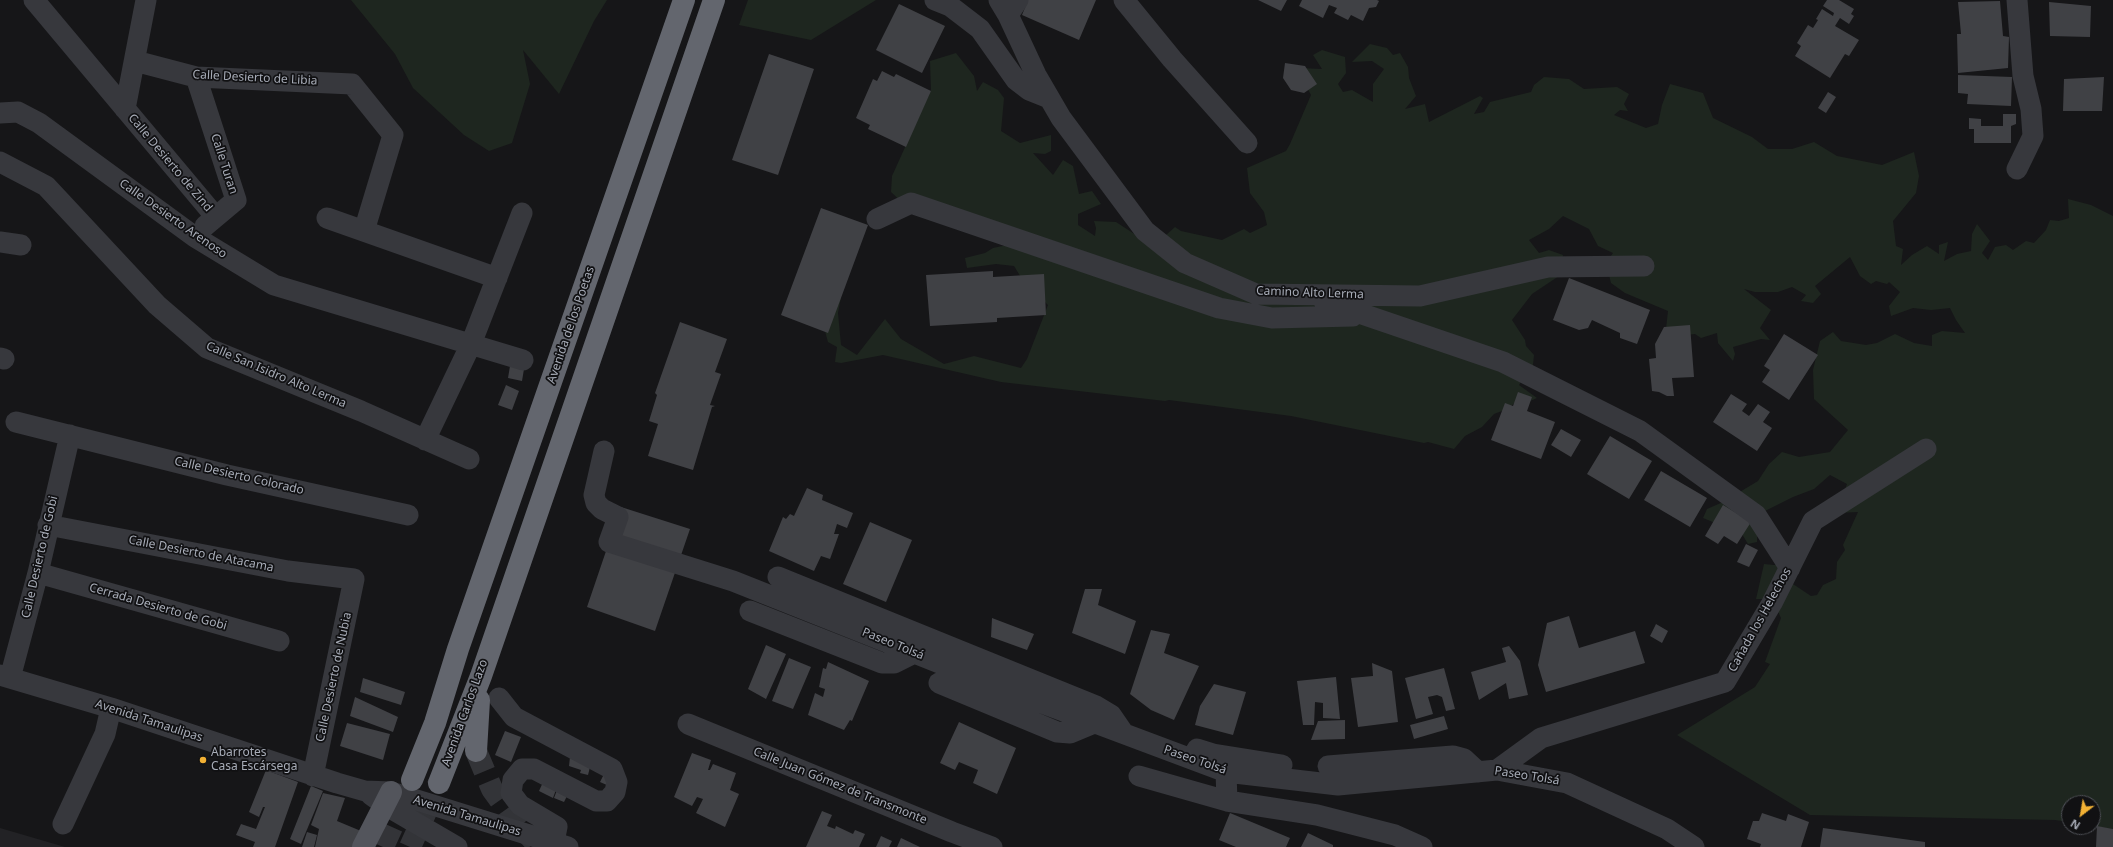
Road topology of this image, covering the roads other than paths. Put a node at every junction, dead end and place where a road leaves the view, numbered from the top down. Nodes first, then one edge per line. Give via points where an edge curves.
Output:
1 (34, 0) edge
2 (146, 0) edge
3 (684, 0) edge
4 (714, 0) edge
5 (935, 0) edge
6 (1124, 0) edge
7 (2017, 0) edge
8 (1008, 5) edge
9 (135, 61) junction
10 (196, 77) junction
11 (1049, 98) junction
12 (125, 108) junction
13 (0, 113) edge
14 (1247, 143) dead end
15 (0, 162) edge
16 (2017, 169) dead end
17 (522, 213) dead end
18 (216, 216) junction
19 (328, 218) dead end
20 (877, 219) dead end
21 (364, 231) junction
22 (195, 237) junction
23 (0, 242) edge
24 (21, 245) dead end
25 (1644, 266) dead end
26 (497, 278) junction
27 (1304, 294) junction
28 (1368, 315) junction
29 (471, 344) junction
30 (523, 360) dead end
31 (16, 422) dead end
32 (70, 435) junction
33 (425, 440) junction
34 (1926, 449) dead end
35 (604, 451) dead end
36 (469, 459) dead end
37 (408, 515) dead end
38 (48, 525) junction
39 (1790, 568) junction
40 (38, 573) junction
41 (778, 577) dead end
42 (354, 579) joint
43 (750, 611) dead end
44 (279, 641) dead end
45 (458, 649) joint
46 (914, 653) junction
47 (5, 676) edge
48 (481, 676) junction
49 (939, 683) dead end
50 (499, 698) dead end
51 (111, 708) junction
52 (1094, 723) junction
53 (688, 724) dead end
54 (1125, 734) junction
55 (1149, 734) dead end
56 (476, 751) tunnel mouth
57 (1328, 766) dead end
58 (1487, 771) junction
59 (1226, 772) junction
60 (313, 776) junction
61 (1139, 776) dead end
62 (412, 780) tunnel mouth
63 (439, 783) tunnel mouth
64 (1316, 783) junction
65 (388, 799) junction
66 (1227, 801) junction
67 (63, 824) dead end
68 (559, 845) edge
69 (363, 847) edge
70 (457, 847) edge
71 (992, 847) edge
72 (1422, 847) edge
73 (1694, 847) edge

1 - 12 street, Calle Desierto de Zind
2 - 9 street
3 - 45 highway, Avenida de los Poetas
4 - 48 highway, Avenida Carlos Lazo via 490,643
5 - 11 street via 950,6 980,29 1016,80 1029,90
6 - 14 street via 1172,59
7 - 16 street via 2023,76 2031,109 2033,136
8 - 11 street, Camino Alto Lerma via 1036,75
9 - 10 street, Calle Desierto de Libia
9 - 12 street
10 - 18 street, Calle Turan via 236,200
10 - 21 street, Calle Desierto de Libia via 352,84 394,135
11 - 27 street, Camino Alto Lerma via 1144,231 1185,263 1256,294
12 - 18 street, Calle Desierto de Zind
13 - 22 street, Calle Desierto Arenoso via 18,112 39,122
15 - 33 street, Calle San Isidro Alto Lerma via 46,186 157,305 207,348
17 - 26 street
18 - 22 street, Calle Turan
19 - 21 street
20 - 28 street via 911,204 1226,310 1272,318
21 - 26 street
22 - 29 street, Calle Desierto Arenoso via 274,285
23 - 24 street
25 - 27 street, Camino Alto Lerma via 1548,267 1420,296
26 - 29 street
27 - 28 street
28 - 39 street via 1503,362 1640,431 1756,515
29 - 30 street, Calle Desierto Arenoso
29 - 33 street
31 - 32 street, Calle Desierto Colorado
32 - 37 street, Calle Desierto Colorado via 228,475
32 - 38 street, Calle Desierto de Gobi
33 - 36 street, Calle San Isidro Alto Lerma
34 - 39 street, Cañada los Helechos via 1813,521
35 - 46 street, Paseo Tolsá via 594,495 596,503 602,509 618,517 609,542 733,581
38 - 40 street, Calle Desierto de Gobi
38 - 42 street, Calle Desierto de Atacama via 288,571
39 - 58 street, Cañada los Helechos via 1772,604 1725,682 1541,738
40 - 44 street, Cerrada Desierto de Gobi
40 - 47 street, Calle Desierto de Gobi
41 - 54 street via 1096,706 1111,715
42 - 60 street, Calle Desierto de Nubia
43 - 46 street via 882,663 894,663
45 - 62 highway, Avenida Carlos Lazo via 435,723
46 - 52 street, Paseo Tolsá
47 - 51 street, Avenida Tamaulipas
48 - 56 highway
48 - 63 highway, Avenida Carlos Lazo
49 - 52 street via 1057,732 1070,733
50 - 68 street via 514,717 612,769 617,782 615,792 606,801 596,801 534,769 522,769 513,780 511,793 520,805 557,827
51 - 60 street, Avenida Tamaulipas
51 - 67 street via 105,734
52 - 54 street, Paseo Tolsá
53 - 71 street, Calle Juan Gómez de Transmonte
54 - 59 street, Paseo Tolsá
55 - 64 street via 1213,754 1282,765 1296,770
57 - 58 street via 1453,756
58 - 64 street, Paseo Tolsá via 1338,785
58 - 73 street, Paseo Tolsá via 1567,783 1667,829
59 - 64 street, Paseo Tolsá
59 - 66 street
60 - 65 street, Avenida Tamaulipas
61 - 66 street
65 - 68 street, Avenida Tamaulipas
65 - 69 main road
65 - 70 street, Avenida Tamaulipas
66 - 72 street via 1317,815 1395,835

